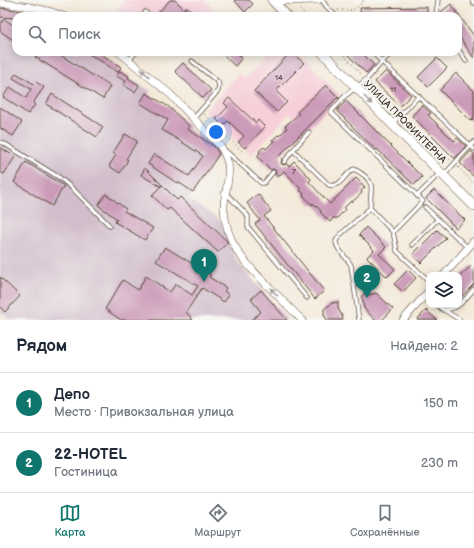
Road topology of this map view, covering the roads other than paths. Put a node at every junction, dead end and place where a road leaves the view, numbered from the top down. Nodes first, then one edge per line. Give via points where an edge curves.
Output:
1 (272, 0) edge
2 (290, 0) edge
3 (318, 0) edge
4 (322, 0) edge
5 (438, 0) edge
6 (472, 0) edge
7 (0, 3) edge
8 (474, 4) edge
9 (51, 12) edge
10 (283, 12) edge
11 (332, 12) edge
12 (436, 12) edge
13 (462, 55) edge
14 (124, 56) edge
15 (132, 56) edge
16 (326, 56) edge
17 (376, 56) edge
18 (388, 56) edge
19 (129, 60) junction
20 (192, 61) dead end
21 (466, 61) dead end
22 (382, 62) junction
23 (356, 88) junction
24 (419, 96) junction
25 (194, 118) junction
26 (392, 124) junction
27 (309, 132) dead end
28 (0, 142) edge
29 (473, 145) edge
30 (221, 147) junction
31 (293, 150) junction
32 (284, 162) dead end
33 (274, 172) dead end
34 (441, 174) junction
35 (225, 192) junction
36 (417, 196) junction
37 (474, 206) edge
38 (425, 207) dead end
39 (370, 208) junction
40 (438, 219) junction
41 (110, 226) dead end
42 (393, 232) junction
43 (474, 241) edge
44 (412, 245) dead end
45 (468, 248) junction
46 (447, 272) edge
47 (426, 278) edge
48 (474, 290) edge
49 (426, 296) edge
50 (307, 298) dead end
51 (441, 308) edge
52 (443, 310) junction
53 (302, 320) edge
54 (358, 320) edge
55 (403, 320) edge
56 (460, 320) edge

1 - 2 street
1 - 10 street
2 - 3 street
4 - 11 lane
5 - 12 lane
6 - 8 lane
7 - 9 street
13 - 21 lane
14 - 19 street
15 - 19 lane
16 - 23 street, УЛИЦА ПРОФИНТЕРНА
17 - 22 lane
18 - 22 lane
25 -> 19 street
20 - 25 lane via 218,82 219,86 218,91
22 - 23 lane
22 - 24 lane
23 -> 26 street, УЛИЦА ПРОФИНТЕРНА
23 - 36 lane via 331,112
24 - 26 lane
24 - 29 lane
25 - 30 street
26 - 34 street, УЛИЦА ПРОФИНТЕРНА
27 - 31 lane
28 - 41 lane via 60,178
29 - 34 lane
30 - 33 lane via 261,183
30 - 35 street via 228,165
31 - 32 lane
31 - 39 lane via 328,185 338,184 354,169 359,171 371,185
34 - 36 lane
34 - 37 street, УЛИЦА ПРОФИНТЕРНА
35 - 50 lane via 248,216 248,227
53 -> 35 street via 239,254 228,231 224,209
36 - 42 lane via 423,202
38 - 40 lane
39 - 42 lane
39 - 54 lane via 336,240 337,247 351,265
40 - 44 lane
40 - 45 lane
42 - 47 lane via 397,251
43 - 45 street
45 - 46 street
48 - 52 lane via 458,306
49 - 55 street
51 - 52 lane
52 - 56 lane

